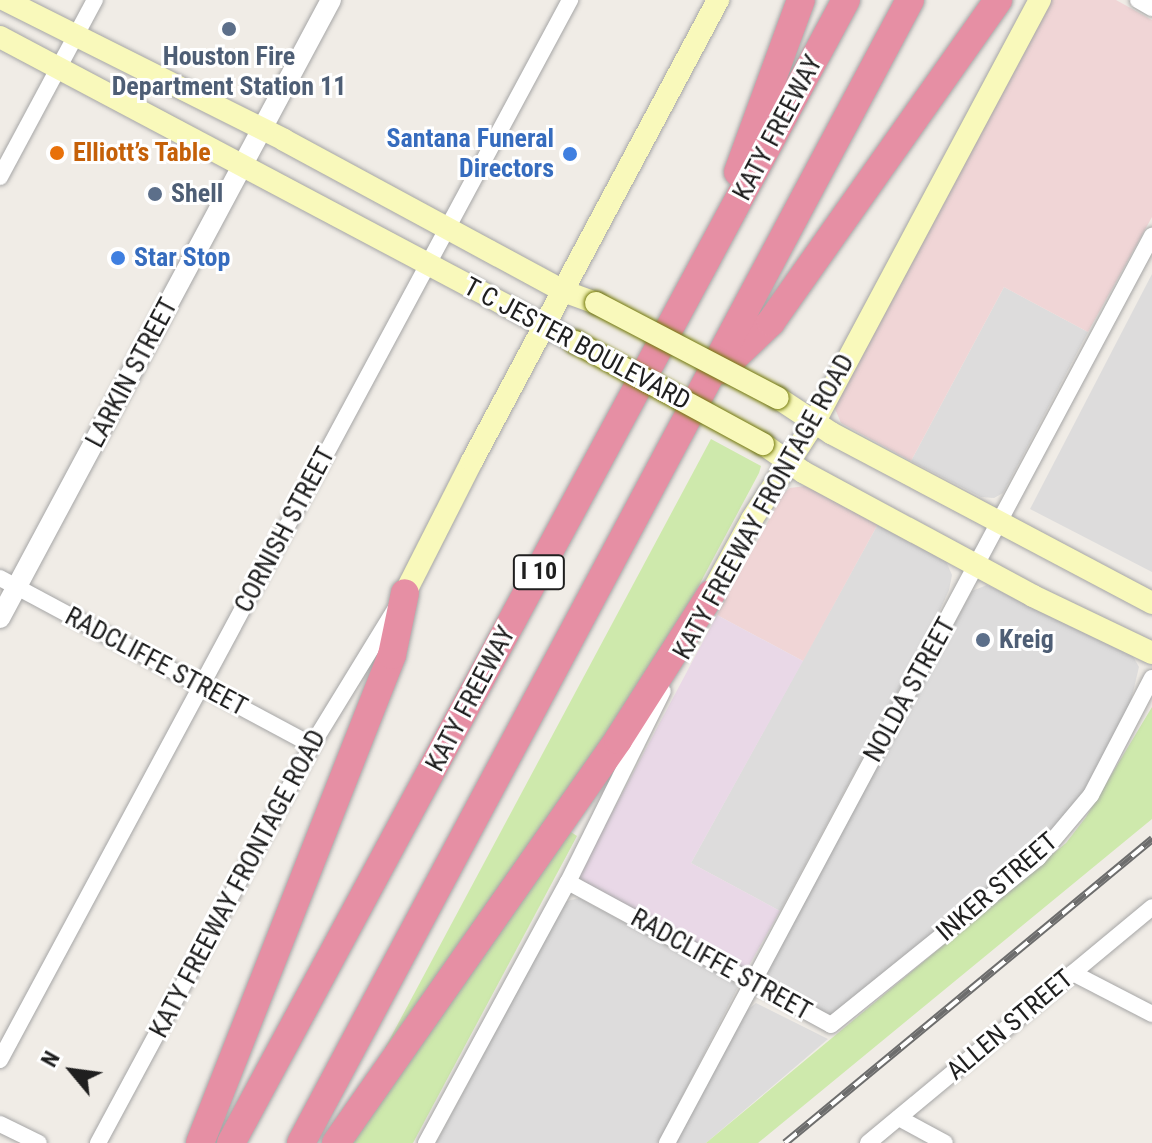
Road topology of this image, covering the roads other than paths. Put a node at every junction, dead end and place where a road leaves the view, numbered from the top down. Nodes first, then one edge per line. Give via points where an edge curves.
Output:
1 (5, 0) edge
2 (95, 0) edge
3 (331, 0) edge
4 (570, 0) edge
5 (718, 0) edge
6 (801, 0) edge
7 (846, 0) edge
8 (910, 0) edge
9 (998, 0) edge
10 (1040, 0) edge
11 (1138, 0) edge
12 (1152, 8) edge
13 (0, 37) edge
14 (76, 37) junction
15 (137, 67) junction
16 (59, 68) junction
17 (127, 105) junction
18 (262, 129) junction
19 (243, 165) junction
20 (0, 177) edge
21 (447, 229) junction
22 (1152, 236) edge
23 (428, 264) junction
24 (701, 272) junction
25 (563, 291) junction
26 (544, 326) junction
27 (700, 390) junction
28 (814, 423) junction
29 (789, 464) junction
30 (1000, 524) junction
31 (977, 566) junction
32 (8, 582) edge
33 (405, 593) junction
34 (711, 594) junction
35 (1152, 603) edge
36 (0, 618) edge
37 (1152, 653) edge
38 (1152, 678) edge
39 (201, 686) junction
40 (312, 745) junction
41 (568, 882) junction
42 (1152, 907) edge
43 (1073, 973) junction
44 (752, 981) junction
45 (1152, 1014) edge
46 (831, 1025) joint
47 (0, 1060) edge
48 (899, 1118) junction
49 (0, 1124) edge
50 (100, 1140) edge
51 (39, 1143) edge
52 (200, 1143) edge
53 (231, 1143) edge
54 (301, 1143) edge
55 (336, 1143) edge
56 (426, 1143) edge
57 (667, 1143) edge
58 (868, 1143) edge
59 (945, 1143) edge

1 - 14 main road, T C JESTER BOULEVARD
2 - 14 street
3 - 18 street, LARKIN STREET
4 - 21 street, CORNISH STREET
5 - 25 main road, KATY FREEWAY FRONTAGE ROAD
6 - 24 highway
7 - 24 highway, KATY FREEWAY / I 10
8 - 27 highway, I 10
9 - 27 highway via 771,322
10 - 28 main road, KATY FREEWAY FRONTAGE ROAD
11 - 12 street
13 - 16 main road, T C JESTER BOULEVARD
14 - 15 main road, T C JESTER BOULEVARD
14 - 16 street
15 - 17 main road
15 - 18 main road, T C JESTER BOULEVARD
16 - 17 main road, T C JESTER BOULEVARD
16 - 20 street
17 - 19 main road, T C JESTER BOULEVARD
18 - 19 street, LARKIN STREET
18 - 21 main road, T C JESTER BOULEVARD
19 - 23 main road, T C JESTER BOULEVARD
19 - 32 street, LARKIN STREET
21 - 23 street, CORNISH STREET
21 - 25 main road, T C JESTER BOULEVARD
22 - 30 street, NOLDA STREET
23 - 26 main road, T C JESTER BOULEVARD
23 - 39 street, CORNISH STREET
24 - 53 highway, KATY FREEWAY / I 10
25 - 26 main road, KATY FREEWAY FRONTAGE ROAD
25 - 28 main road, T C JESTER BOULEVARD, bridge via 596,303
26 - 29 main road, T C JESTER BOULEVARD, bridge via 763,444
26 - 33 main road, KATY FREEWAY FRONTAGE ROAD
27 - 54 highway, I 10
28 - 29 main road, KATY FREEWAY FRONTAGE ROAD
28 - 30 main road, T C JESTER BOULEVARD
29 - 31 main road, T C JESTER BOULEVARD
29 - 34 main road, KATY FREEWAY FRONTAGE ROAD
30 - 31 street, NOLDA STREET
30 - 35 main road, T C JESTER BOULEVARD
31 - 37 main road, T C JESTER BOULEVARD
31 - 44 street, NOLDA STREET
32 - 36 street, LARKIN STREET
32 - 39 street, RADCLIFFE STREET
33 - 40 street, KATY FREEWAY FRONTAGE ROAD
33 - 52 highway via 392,655
34 - 41 street, KATY FREEWAY FRONTAGE ROAD
34 - 55 highway via 609,753
38 - 46 street, INKER STREET via 1091,795 1038,858
39 - 40 street, RADCLIFFE STREET
39 - 47 street, CORNISH STREET
40 - 50 street, KATY FREEWAY FRONTAGE ROAD
41 - 44 street, RADCLIFFE STREET
41 - 56 street, KATY FREEWAY FRONTAGE ROAD
42 - 43 street, ALLEN STREET
43 - 45 street
43 - 48 street, ALLEN STREET
44 - 46 street, RADCLIFFE STREET
44 - 57 street, NOLDA STREET
48 - 58 street, ALLEN STREET
48 - 59 street
49 - 51 street

